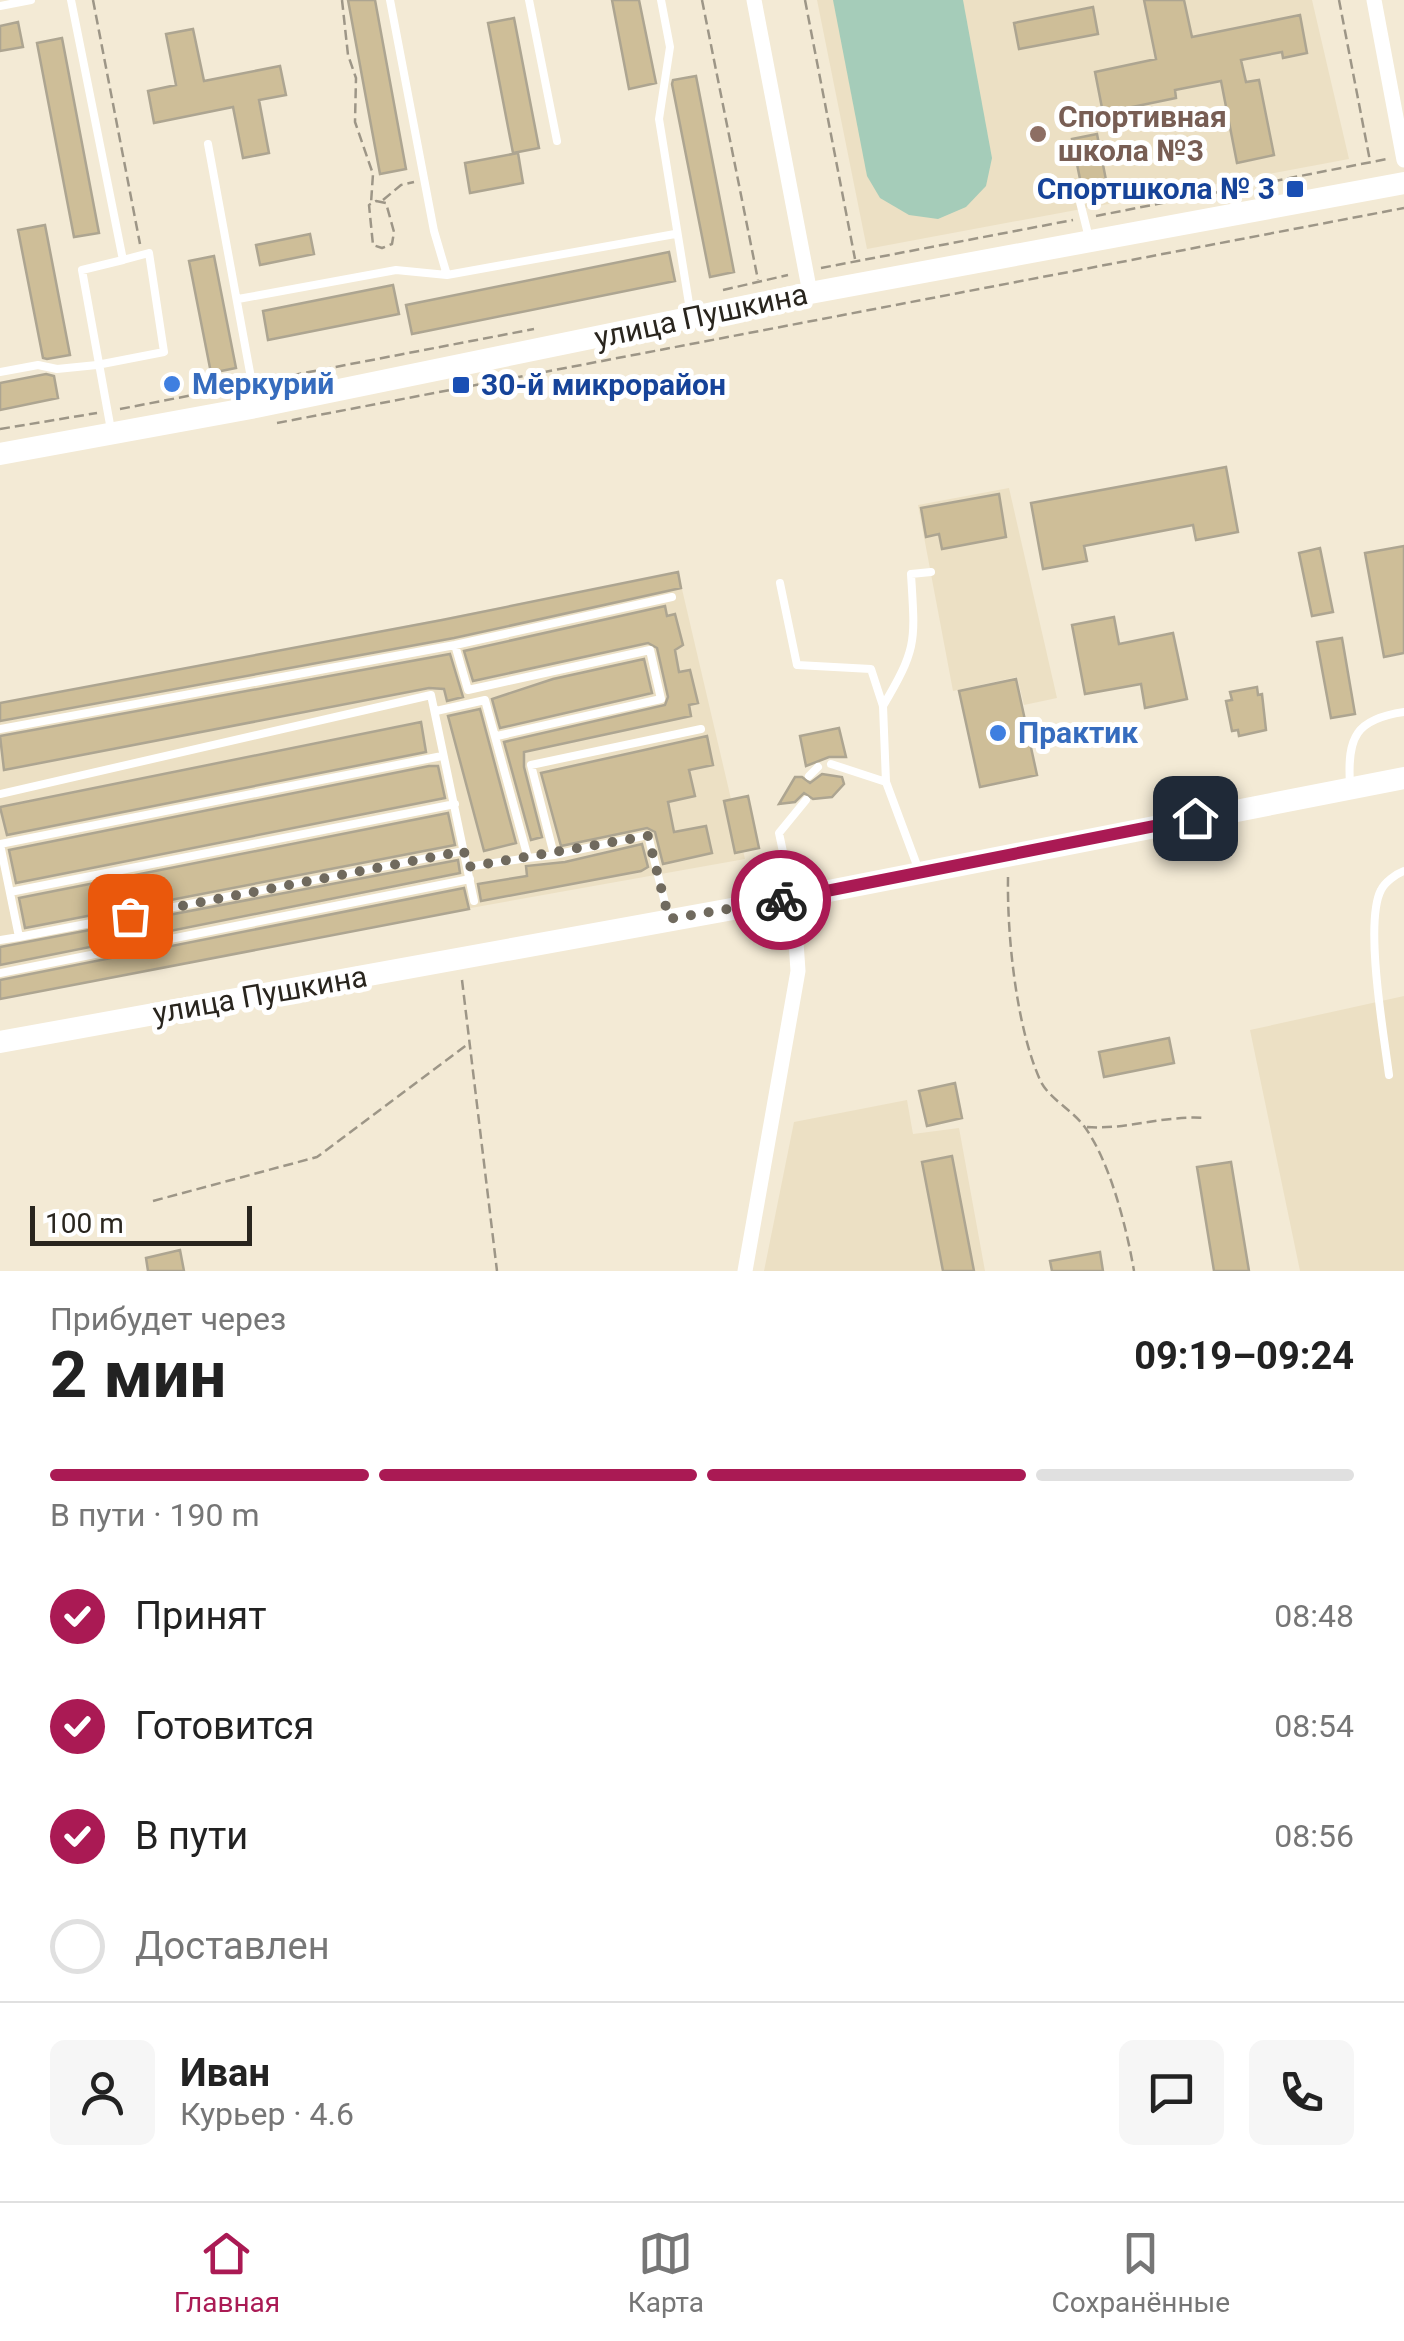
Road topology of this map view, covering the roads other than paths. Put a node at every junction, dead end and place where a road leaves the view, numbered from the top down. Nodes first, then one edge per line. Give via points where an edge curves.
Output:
1 (31, 0) edge
2 (70, 0) edge
3 (390, 0) edge
4 (529, 0) edge
5 (661, 0) edge
6 (754, 0) edge
7 (1374, 0) edge
8 (0, 6) edge
9 (557, 142) dead end
10 (208, 144) dead end
11 (1404, 158) edge
12 (1404, 183) edge
13 (1079, 198) dead end
14 (675, 234) junction
15 (1090, 243) junction
16 (123, 260) junction
17 (447, 275) junction
18 (808, 282) junction
19 (238, 298) junction
20 (692, 318) junction
21 (97, 365) junction
22 (0, 372) edge
23 (256, 407) junction
24 (110, 422) junction
25 (0, 454) edge
26 (931, 572) dead end
27 (780, 583) dead end
28 (672, 597) dead end
29 (455, 645) junction
30 (483, 688) junction
31 (485, 700) junction
32 (883, 706) junction
33 (436, 711) junction
34 (1404, 712) edge
35 (0, 729) edge
36 (701, 729) dead end
37 (496, 736) junction
38 (442, 756) junction
39 (831, 764) dead end
40 (818, 767) dead end
41 (809, 776) dead end
42 (1404, 778) edge
43 (886, 782) junction
44 (1350, 788) junction
45 (0, 794) edge
46 (806, 800) dead end
47 (455, 804) junction
48 (0, 844) edge
49 (464, 851) junction
50 (554, 855) junction
51 (528, 858) junction
52 (467, 867) junction
53 (1404, 871) edge
54 (919, 872) junction
55 (470, 879) junction
56 (10, 892) junction
57 (792, 898) junction
58 (474, 901) dead end
59 (669, 919) junction
60 (19, 937) junction
61 (0, 940) edge
62 (0, 973) edge
63 (0, 1042) edge
64 (1389, 1076) dead end
65 (744, 1271) edge

1 - 8 lane
2 - 16 lane
3 - 17 lane
4 - 9 lane
5 - 14 lane via 670,47 659,119
6 - 18 street
7 - 11 street
10 - 19 lane
12 - 15 main road, улица Пушкина
13 - 15 lane
14 - 17 lane
14 - 20 lane
15 - 18 main road, улица Пушкина
16 - 21 lane via 82,270
16 - 21 lane via 150,253 164,352
17 - 19 lane via 396,270
18 - 20 main road, улица Пушкина
19 - 23 lane
20 - 23 main road, улица Пушкина
21 - 22 lane via 38,364
21 - 24 lane
23 - 24 main road, улица Пушкина
24 - 25 main road, улица Пушкина
26 - 32 lane via 911,574 910,660
27 - 32 lane via 798,665 871,669
28 - 29 lane
29 - 30 lane via 468,690
29 - 35 lane
30 - 31 lane
30 - 37 lane via 650,650 661,698
31 - 33 lane
31 - 37 lane
32 - 43 lane
33 - 38 lane
33 - 45 lane via 431,696
34 - 44 lane via 1374,716 1353,738
36 - 50 lane via 532,765
37 - 51 lane
38 - 47 lane
38 - 48 lane
39 - 43 lane
40 - 41 lane
42 - 44 main road, улица Пушкина
43 - 54 lane
44 - 54 main road, улица Пушкина
46 - 57 lane via 779,833
47 - 49 lane
47 - 56 lane
48 - 56 lane
49 - 52 lane
49 - 60 lane
50 - 51 lane
50 - 59 lane via 648,836
51 - 52 lane
52 - 55 lane
53 - 64 lane via 1381,890 1374,916
54 - 57 main road, улица Пушкина
55 - 58 lane
55 - 62 lane
56 - 60 lane
57 - 59 main road, улица Пушкина
57 - 65 street via 798,971
59 - 63 main road, улица Пушкина
60 - 61 lane

